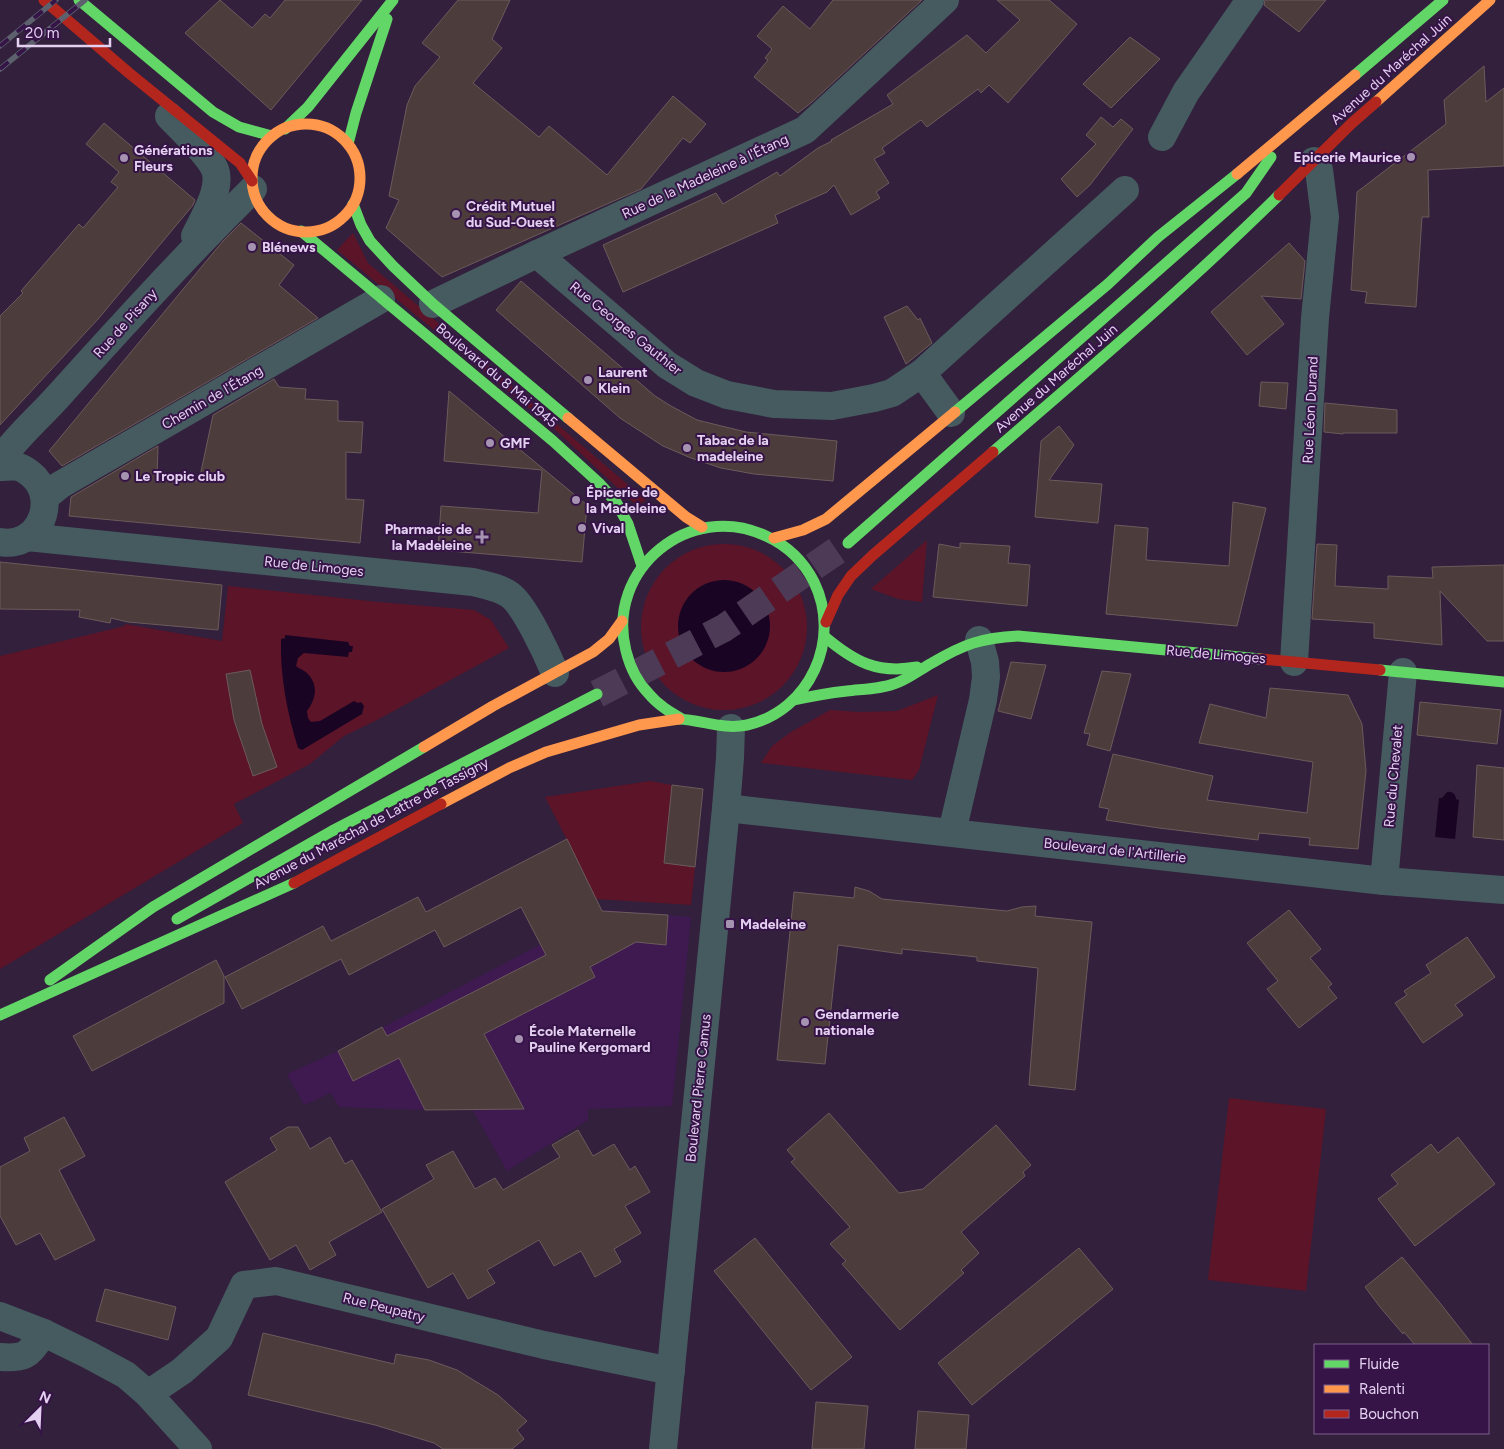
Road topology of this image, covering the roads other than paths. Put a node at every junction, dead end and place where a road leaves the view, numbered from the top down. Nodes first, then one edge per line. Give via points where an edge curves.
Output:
1 (44, 0) edge
2 (79, 0) edge
3 (393, 0) edge
4 (945, 0) edge
5 (1250, 0) edge
6 (1443, 0) edge
7 (1490, 0) edge
8 (140, 67) junction
9 (285, 128) junction
10 (1287, 133) junction
11 (272, 136) junction
12 (1162, 136) dead end
13 (348, 144) junction
14 (1314, 161) junction
15 (1280, 177) dead end
16 (253, 185) junction
17 (1263, 185) dead end
18 (1125, 190) dead end
19 (1246, 193) junction
20 (354, 204) junction
21 (301, 231) junction
22 (537, 254) junction
23 (180, 265) junction
24 (381, 299) junction
25 (433, 304) junction
26 (922, 373) junction
27 (952, 412) junction
28 (0, 460) edge
29 (0, 467) edge
30 (45, 497) junction
31 (702, 527) junction
32 (27, 537) junction
33 (774, 538) junction
34 (0, 542) edge
35 (848, 542) tunnel mouth
36 (642, 566) junction
37 (622, 620) junction
38 (826, 622) junction
39 (825, 637) junction
40 (979, 640) junction
41 (933, 662) junction
42 (1294, 662) junction
43 (1402, 672) junction
44 (555, 673) junction
45 (1504, 682) edge
46 (597, 694) tunnel mouth
47 (794, 700) junction
48 (682, 719) junction
49 (731, 728) junction
50 (726, 808) junction
51 (952, 832) junction
52 (1384, 881) junction
53 (1504, 890) edge
54 (164, 926) dead end
55 (147, 936) dead end
56 (0, 1015) edge
57 (0, 1316) edge
58 (44, 1332) junction
59 (0, 1357) edge
60 (671, 1371) junction
61 (148, 1394) junction
62 (198, 1449) edge
63 (663, 1449) edge

1 - 8 main road
2 - 8 main road
3 - 9 main road via 313,101
3 - 13 main road
4 - 22 street, Rue de la Madeleine à l'Étang via 806,130
5 - 12 street via 1186,92
6 - 10 main road, Avenue du Maréchal Juin
7 - 14 main road, Avenue du Maréchal Juin
8 - 11 main road via 239,127
8 - 16 main road via 240,163
8 - 23 street via 216,171 212,202
9 - 11 main road
9 - 13 main road via 301,124 318,125 335,132
10 - 19 main road, Avenue du Maréchal Juin
10 - 27 main road, Avenue du Maréchal Juin via 1158,237 1108,284
11 - 16 main road via 254,164
13 - 20 main road via 360,173
14 - 15 main road, Avenue du Maréchal Juin
14 - 38 main road, Avenue du Maréchal Juin via 1117,346 873,555 851,576
14 - 42 street, Rue Léon Durand via 1319,170 1326,217 1315,318
16 - 21 main road via 266,213 276,222
16 - 23 street, Rue de Pisany
17 - 19 main road, Avenue du Maréchal Juin
18 - 26 street, Rue Georges Gauthier
19 - 35 main road, Avenue du Maréchal Juin
20 - 21 main road via 332,225
20 - 25 main road, Boulevard du 8 Mai 1945 via 370,241
21 - 24 main road, Boulevard du 8 Mai 1945
22 - 25 street, Rue de la Madeleine à l'Étang
22 - 26 street, Rue Georges Gauthier via 667,365 696,383 727,395 774,404 832,406 892,393
23 - 28 street, Rue de Pisany
24 - 30 street, Chemin de l'Étang via 60,485
24 - 36 main road, Boulevard du 8 Mai 1945 via 599,483 616,502 628,524
25 - 31 main road, Boulevard du 8 Mai 1945 via 686,517
26 - 27 street
27 - 33 main road, Avenue du Maréchal Juin via 826,519
29 - 30 street via 20,467 32,474
30 - 32 street via 42,520
31 - 33 main road via 744,527
31 - 36 main road via 663,544
32 - 34 street, Rue de Limoges via 15,542
32 - 44 street, Rue de Limoges via 473,582 510,595 541,643
33 - 38 main road via 795,554 811,574 821,597
36 - 37 main road via 629,592
37 - 44 main road via 609,639 593,652
37 - 48 main road via 624,645 644,689
38 - 39 main road
39 - 41 main road, Rue de Limoges via 861,663 882,670
39 - 47 main road via 815,670
40 - 41 main road, Rue de Limoges
40 - 42 main road, Rue de Limoges via 1018,636
40 - 51 street via 985,662 983,700
41 - 47 main road, Rue de Limoges via 884,688
42 - 43 main road, Rue de Limoges
43 - 45 main road, Rue de Limoges
43 - 52 street, Rue du Chevalet
44 - 56 main road via 153,907
46 - 54 main road via 332,831
47 - 49 main road via 774,715 753,724
48 - 49 main road
48 - 56 main road, Avenue du Maréchal de Lattre de Tassigny via 640,725 546,752 509,768 292,884
49 - 50 street, Boulevard Pierre Camus
50 - 51 street, Boulevard de l'Artillerie
50 - 60 street, Boulevard Pierre Camus
51 - 52 street, Boulevard de l'Artillerie
52 - 53 street, Boulevard de l'Artillerie
55 - 56 main road
57 - 58 street
58 - 59 street via 27,1354 16,1358
58 - 61 street via 126,1375
60 - 61 street, Rue Peupatry via 544,1345 276,1281 244,1285 219,1338 182,1371
60 - 63 street, Boulevard Pierre Camus
61 - 62 street

